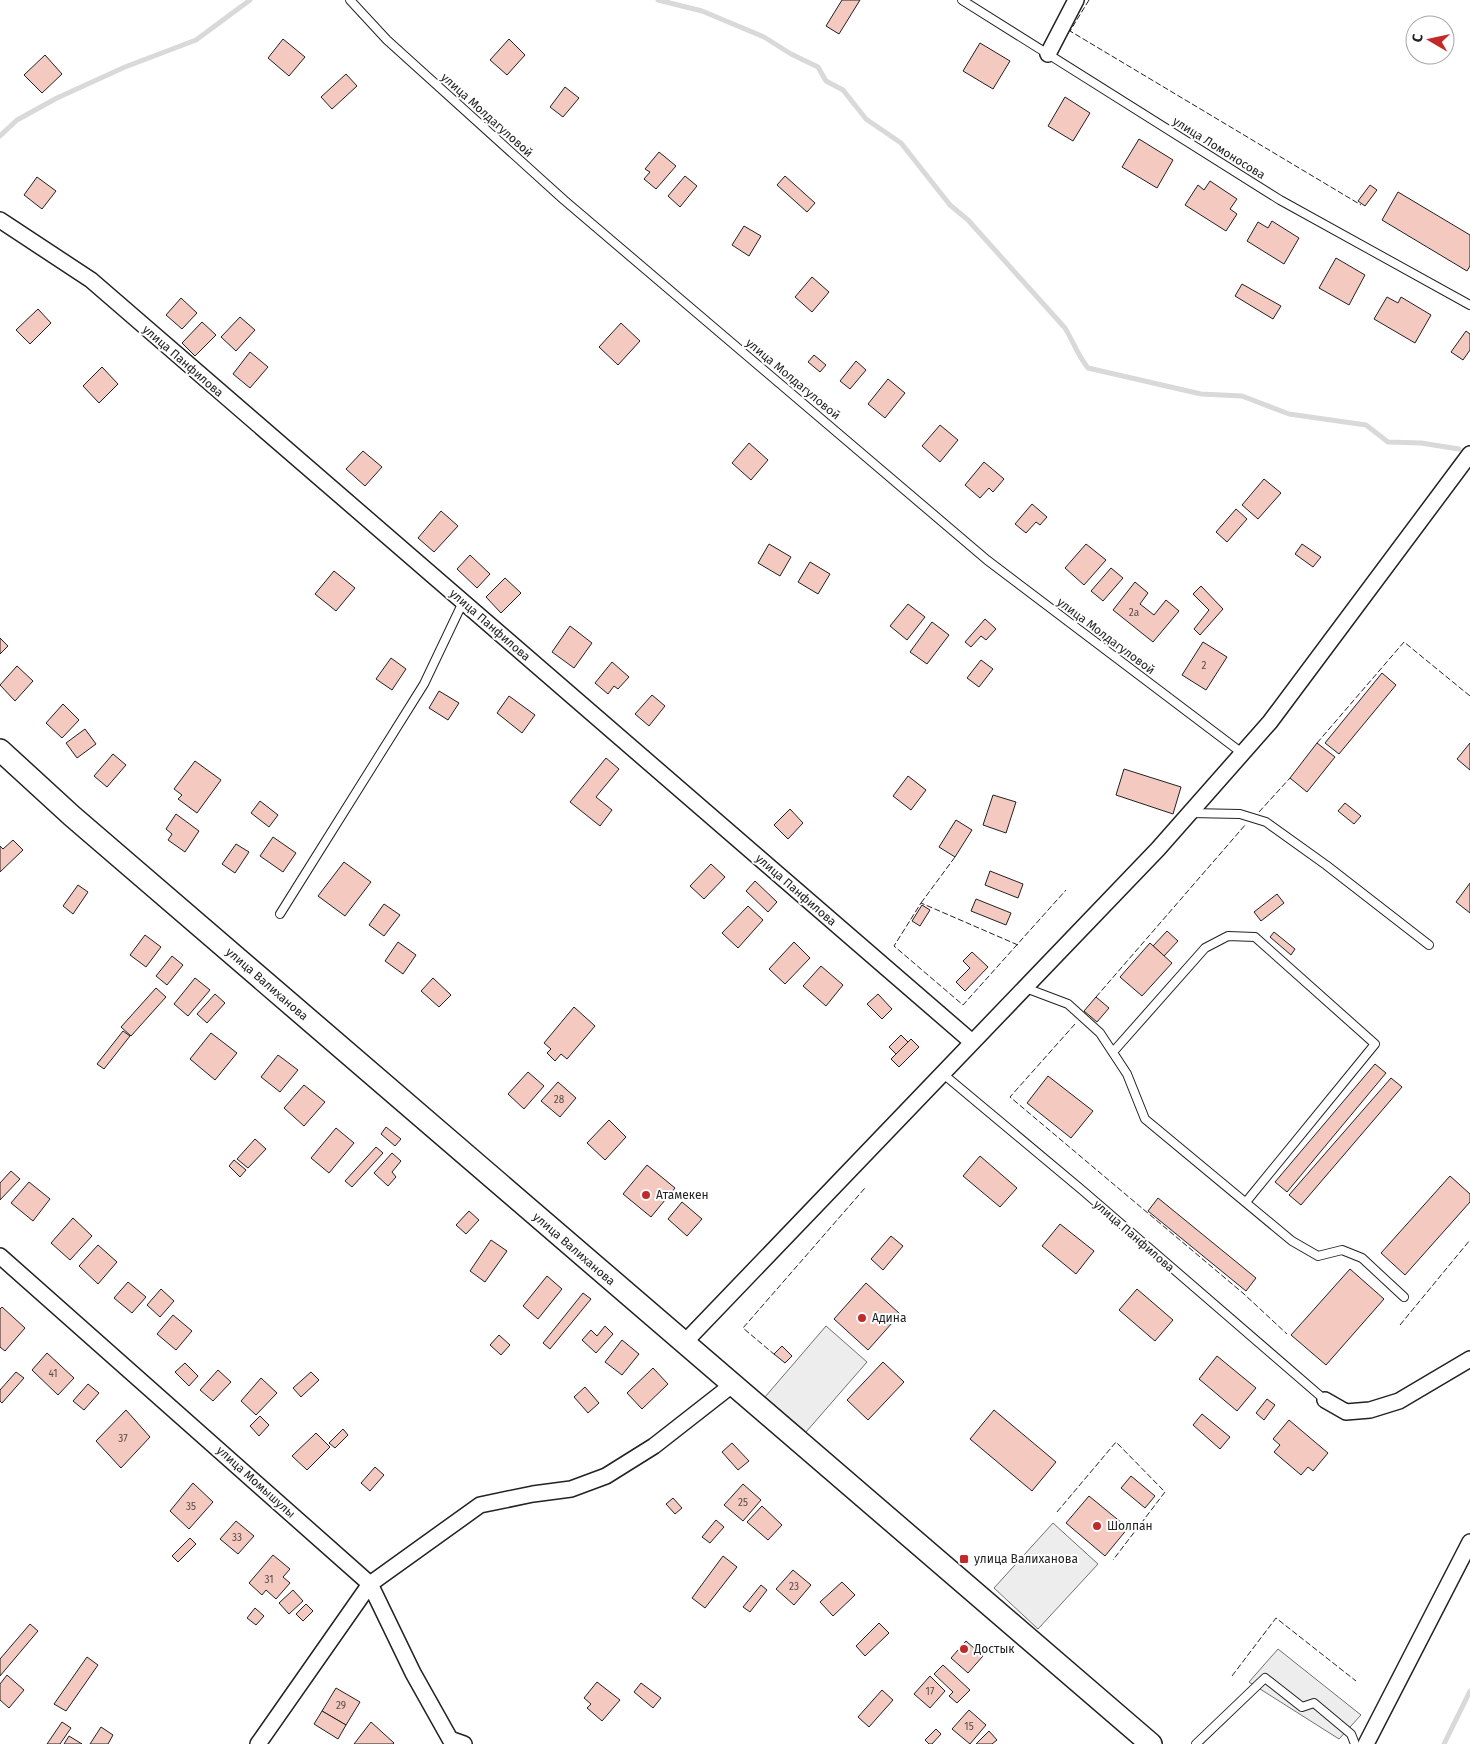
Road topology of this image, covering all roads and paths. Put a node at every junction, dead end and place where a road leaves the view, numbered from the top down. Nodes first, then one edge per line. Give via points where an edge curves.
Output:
1 (350, 0) edge
2 (962, 0) edge
3 (1076, 0) edge
4 (1048, 54) junction
5 (0, 220) edge
6 (1470, 305) edge
7 (1470, 454) edge
8 (463, 602) junction
9 (0, 750) edge
10 (1242, 753) junction
11 (1188, 814) junction
12 (280, 914) dead end
13 (1429, 945) dead end
14 (1023, 987) junction
15 (972, 1042) junction
16 (1113, 1052) junction
17 (942, 1073) junction
18 (1246, 1202) junction
19 (0, 1256) edge
20 (1404, 1297) dead end
21 (684, 1343) junction
22 (1470, 1359) edge
23 (732, 1385) junction
24 (1325, 1400) joint
25 (1470, 1542) edge
26 (370, 1584) junction
27 (258, 1744) edge
28 (464, 1744) edge
29 (1151, 1744) edge
30 (1196, 1744) edge
31 (1355, 1744) edge
32 (1366, 1744) edge

1 - 10 lane, улица Молдагуловой via 387,40 564,200 988,560
2 - 4 lane, улица Ломоносова
3 - 4 street
4 - 6 lane, улица Ломоносова via 1280,200
5 - 8 street, улица Панфилова via 90,280
7 - 10 street via 1270,722
8 - 12 lane via 424,684
8 - 15 street, улица Панфилова
9 - 21 main road, улица Валиханова via 72,816
10 - 11 street
11 - 13 lane via 1240,814 1266,822
11 - 14 street
14 - 15 street
14 - 16 lane via 1068,1004 1100,1033
15 - 17 street
16 - 18 lane via 1127,1074 1145,1119
16 - 18 lane via 1205,948 1228,936 1255,937 1375,1044
17 - 21 street
17 - 24 lane, улица Панфилова
18 - 20 lane via 1292,1241 1318,1256 1342,1250 1362,1258
19 - 26 street, улица Момышулы
21 - 23 main road, улица Валиханова
22 - 24 street via 1399,1401 1370,1410 1346,1412
23 - 26 street via 654,1446 606,1476 571,1489 480,1505
23 - 29 main road, улица Валиханова
25 - 32 street
26 - 27 street
26 - 28 street, улица Момышулы via 413,1673 450,1738
30 - 31 lane via 1265,1678 1302,1707 1314,1703 1351,1734

